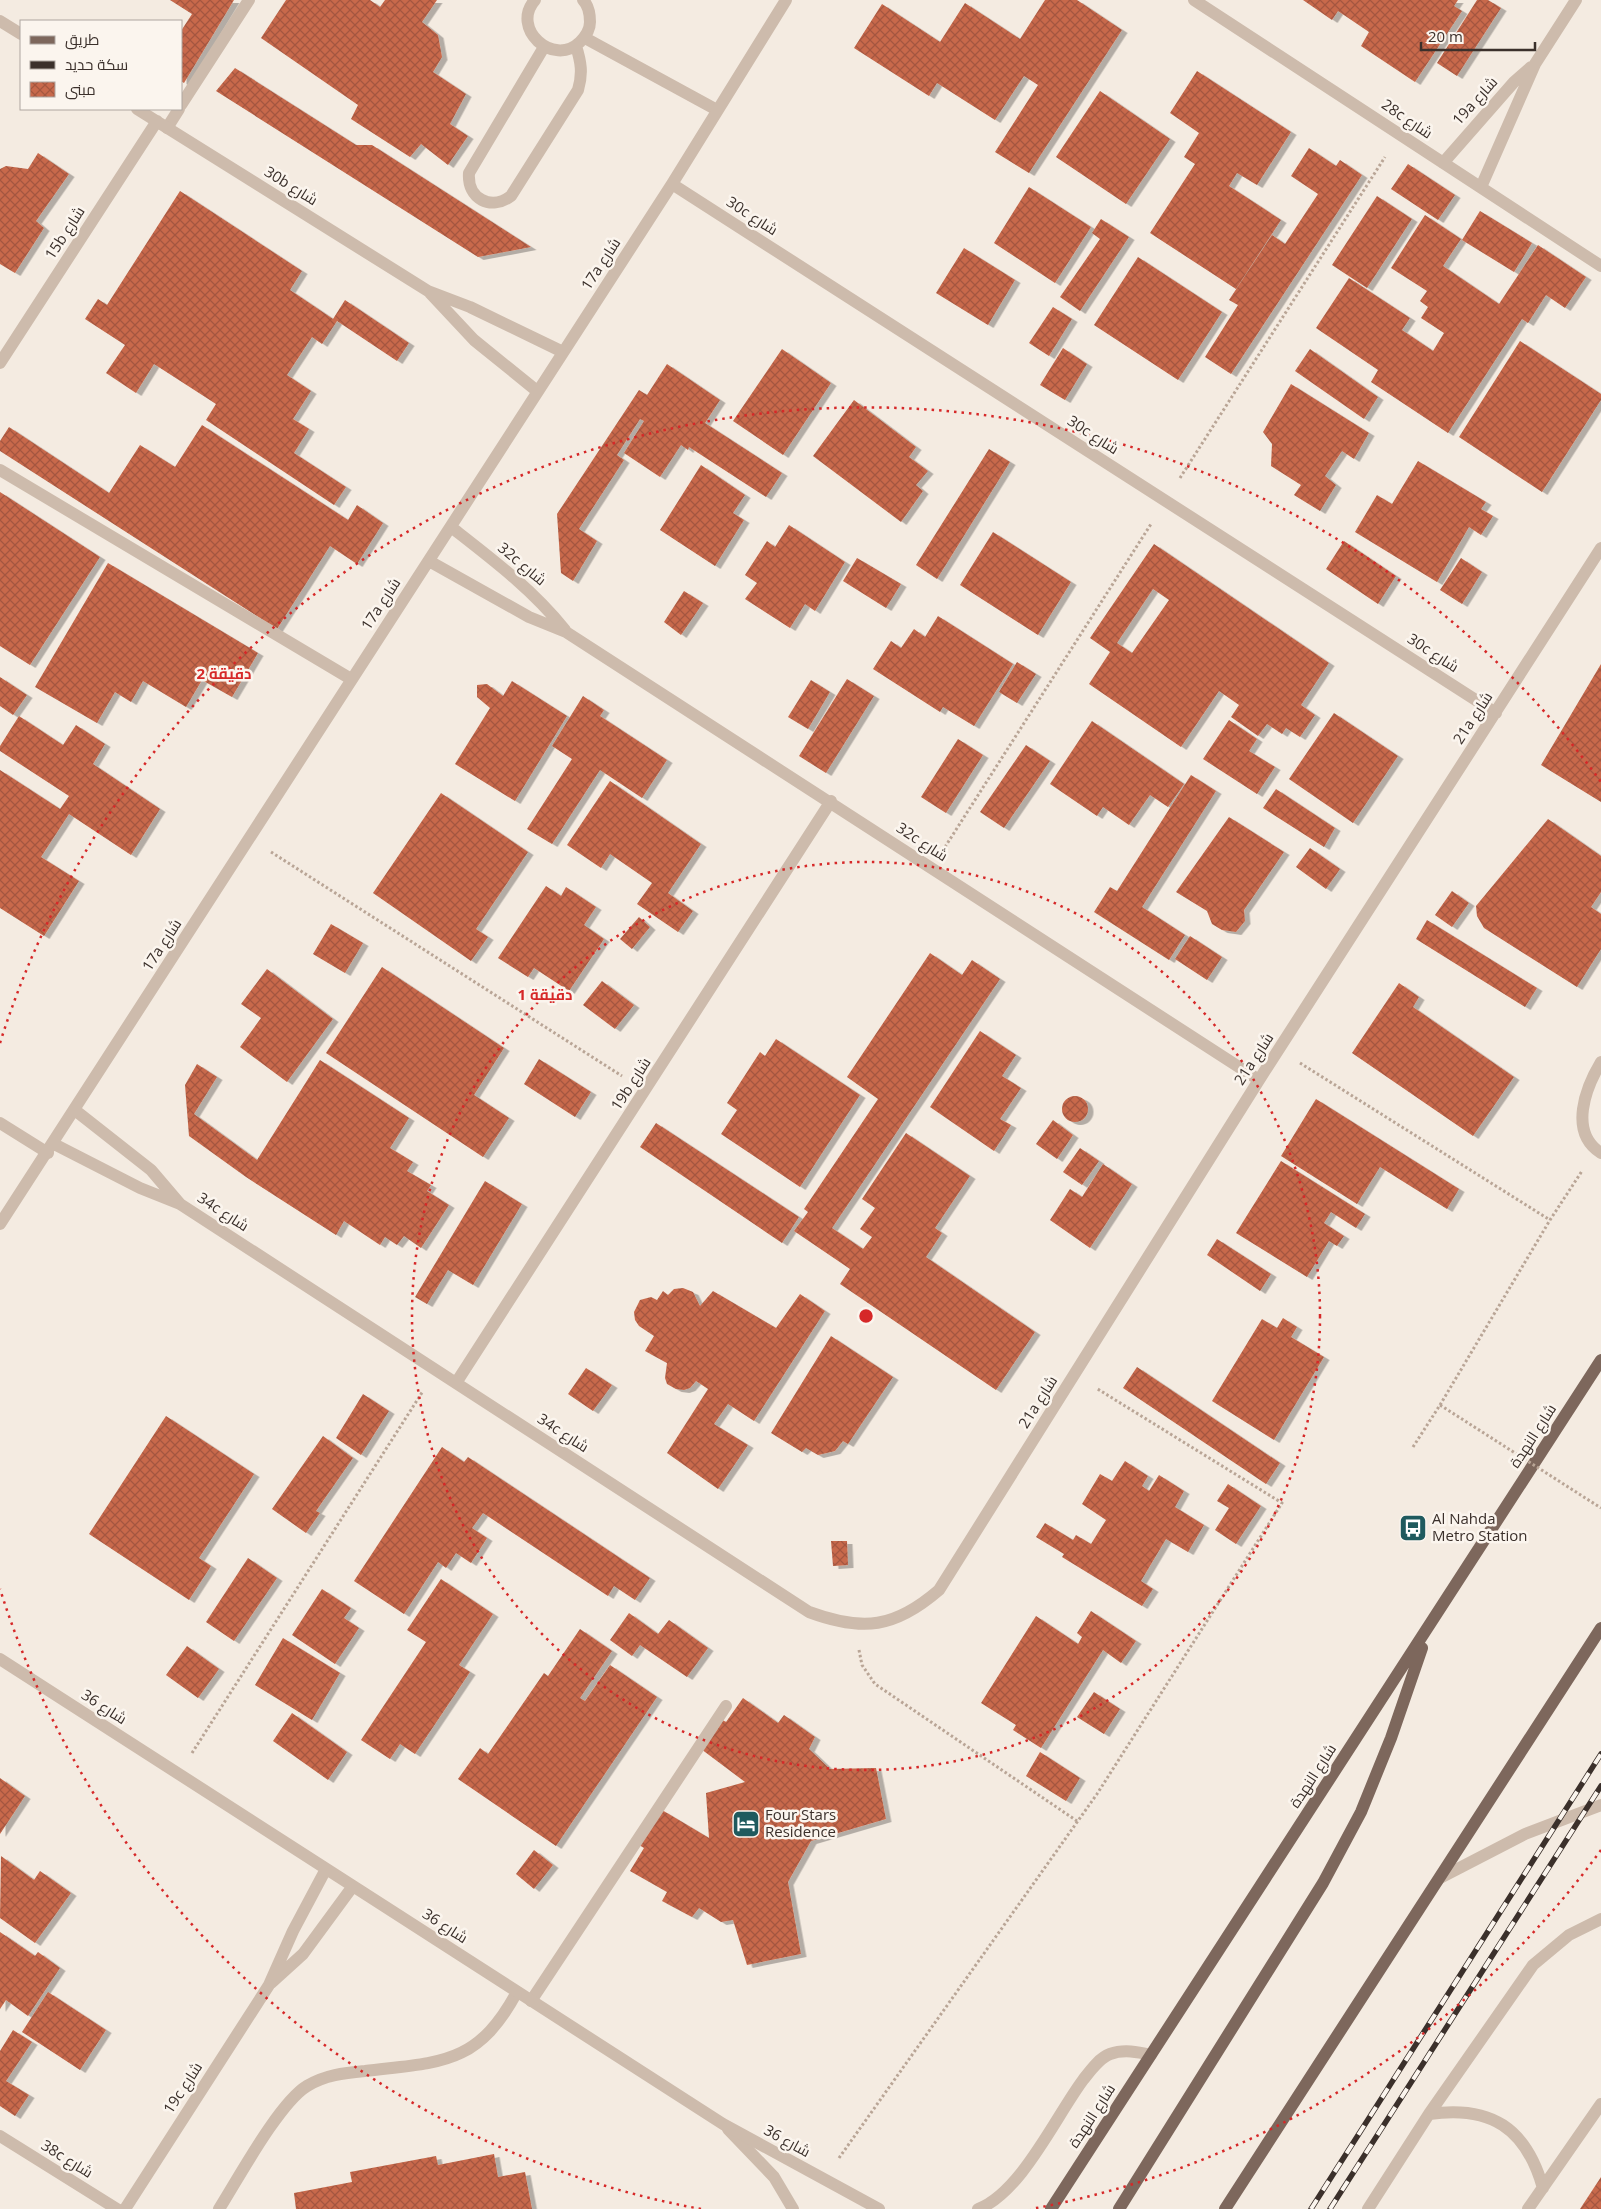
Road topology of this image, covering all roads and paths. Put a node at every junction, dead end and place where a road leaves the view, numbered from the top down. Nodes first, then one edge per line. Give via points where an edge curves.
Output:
1 (249, 0) edge
2 (535, 0) edge
3 (583, 0) edge
4 (1194, 0) edge
5 (1576, 0) edge
6 (781, 2) edge
7 (0, 21) edge
8 (20, 33) edge
9 (580, 42) junction
10 (544, 47) junction
11 (1535, 64) junction
12 (182, 103) edge
13 (139, 110) edge
14 (178, 110) edge
15 (717, 110) junction
16 (162, 125) junction
17 (1443, 163) junction
18 (672, 184) junction
19 (1481, 187) junction
20 (1601, 266) edge
21 (428, 291) junction
22 (563, 352) junction
23 (0, 363) edge
24 (537, 391) junction
25 (0, 470) edge
26 (451, 527) junction
27 (1601, 548) edge
28 (429, 562) junction
29 (566, 632) junction
30 (351, 679) junction
31 (1496, 713) junction
32 (831, 801) junction
33 (250, 838) junction
34 (1279, 1050) junction
35 (1601, 1062) edge
36 (1259, 1080) junction
37 (646, 1092) junction
38 (76, 1110) junction
39 (0, 1124) edge
40 (51, 1148) junction
41 (1598, 1152) edge
42 (180, 1204) junction
43 (1550, 1220) junction
44 (0, 1224) edge
45 (1601, 1360) edge
46 (437, 1370) junction
47 (1075, 1374) junction
48 (456, 1382) junction
49 (1440, 1405) junction
50 (1413, 1446) dead end
51 (1601, 1508) edge
52 (939, 1590) joint
53 (864, 1625) junction
54 (1601, 1628) edge
55 (1428, 1629) junction
56 (0, 1659) edge
57 (726, 1706) dead end
58 (179, 1774) junction
59 (1601, 1805) edge
60 (1077, 1821) junction
61 (326, 1869) junction
62 (1440, 1878) junction
63 (353, 1886) junction
64 (1601, 1919) edge
65 (269, 1985) junction
66 (517, 1992) junction
67 (530, 2001) junction
68 (1151, 2055) junction
69 (1601, 2104) edge
70 (1429, 2114) junction
71 (723, 2124) junction
72 (0, 2136) edge
73 (833, 2166) dead end
74 (1543, 2188) junction
75 (117, 2209) edge
76 (125, 2209) edge
77 (218, 2209) edge
78 (793, 2209) edge
79 (879, 2209) edge
80 (978, 2209) edge
81 (1051, 2209) edge
82 (1119, 2209) edge
83 (1225, 2209) edge
84 (1368, 2209) edge
85 (1528, 2209) edge

1 - 12 street
2 - 10 street via 528,16 529,28 534,39
3 - 9 street via 590,14 590,27
4 - 17 street, 28c شارع
5 - 11 street, 19a شارع
6 - 15 street, 17a شارع
7 - 8 street
9 - 10 street via 566,51
9 - 10 street via 582,75 578,90 511,196 504,202 485,203 471,191 469,174
9 - 15 street
11 - 17 street, 19a شارع via 1514,82
11 - 19 street, 19a شارع
13 - 16 street, 30b شارع
14 - 16 street, 15b شارع
15 - 18 street, 17a شارع
16 - 21 street, 30b شارع
16 - 23 street, 15b شارع
17 - 19 street, 28c شارع
18 - 22 street, 17a شارع
18 - 31 street, 30c شارع
19 - 20 street, 28c شارع
21 - 22 street, 30b شارع via 470,307
21 - 24 street, 30b شارع via 474,340
22 - 24 street, 17a شارع
24 - 26 street, 17a شارع
25 - 30 street
26 - 28 street, 17a شارع
26 - 29 street, 32c شارع via 524,584
27 - 31 street, 21a شارع
28 - 29 street, 32c شارع via 529,617
28 - 30 street, 17a شارع
29 - 32 street, 32c شارع
30 - 33 street, 17a شارع
31 - 34 street, 21a شارع
32 - 36 street, 32c شارع
32 - 37 street, 19b شارع
33 - 37 path
33 - 38 street, 17a شارع
34 - 36 street, 21a شارع
34 - 43 path
35 - 41 street via 1583,1100 1582,1119 1586,1135
36 - 47 street, 21a شارع
37 - 48 street, 19b شارع
38 - 40 street, 17a شارع
38 - 42 street, 34c شارع via 151,1170
39 - 40 street, 34c شارع
40 - 42 street, 34c شارع
40 - 44 street, 17a شارع
41 - 43 path
42 - 46 street, 34c شارع
43 - 49 path
45 - 55 main road, شارع النهدة
46 - 48 street, 34c شارع
46 - 58 path
47 - 52 street, 21a شارع
47 - 60 path via 1282,1503
48 - 53 street, 34c شارع via 809,1612 835,1622
49 - 50 path, bridge
49 - 51 path, bridge
52 - 53 street, 34c شارع via 918,1608 892,1620
53 - 60 path via 858,1653 867,1675 875,1684
54 - 62 main road
55 - 68 main road, شارع النهدة
55 - 82 main road via 1391,1738 1361,1812 1323,1883
56 - 58 street, شارع 36
57 - 67 street
58 - 61 street, شارع 36
59 - 62 street via 1525,1834
60 - 73 path
61 - 63 street, شارع 36
61 - 65 street, 19c شارع
62 - 83 main road
63 - 65 street, 19c شارع via 303,1954
63 - 66 street, شارع 36
64 - 70 street via 1569,1935 1533,1965
65 - 76 street, 19c شارع
66 - 67 street, شارع 36
66 - 77 street via 492,2030 455,2057 432,2063 333,2074 306,2086 275,2120
67 - 71 street, شارع 36
68 - 80 street via 1132,2050 1109,2054 1094,2066 1023,2169 1002,2194
68 - 81 main road, شارع النهدة
69 - 74 street
70 - 74 street via 1454,2110 1480,2114 1503,2125 1522,2142 1536,2164
70 - 84 street
71 - 78 street via 774,2177
71 - 79 street, شارع 36
72 - 75 street, 38c شارع
74 - 85 street

